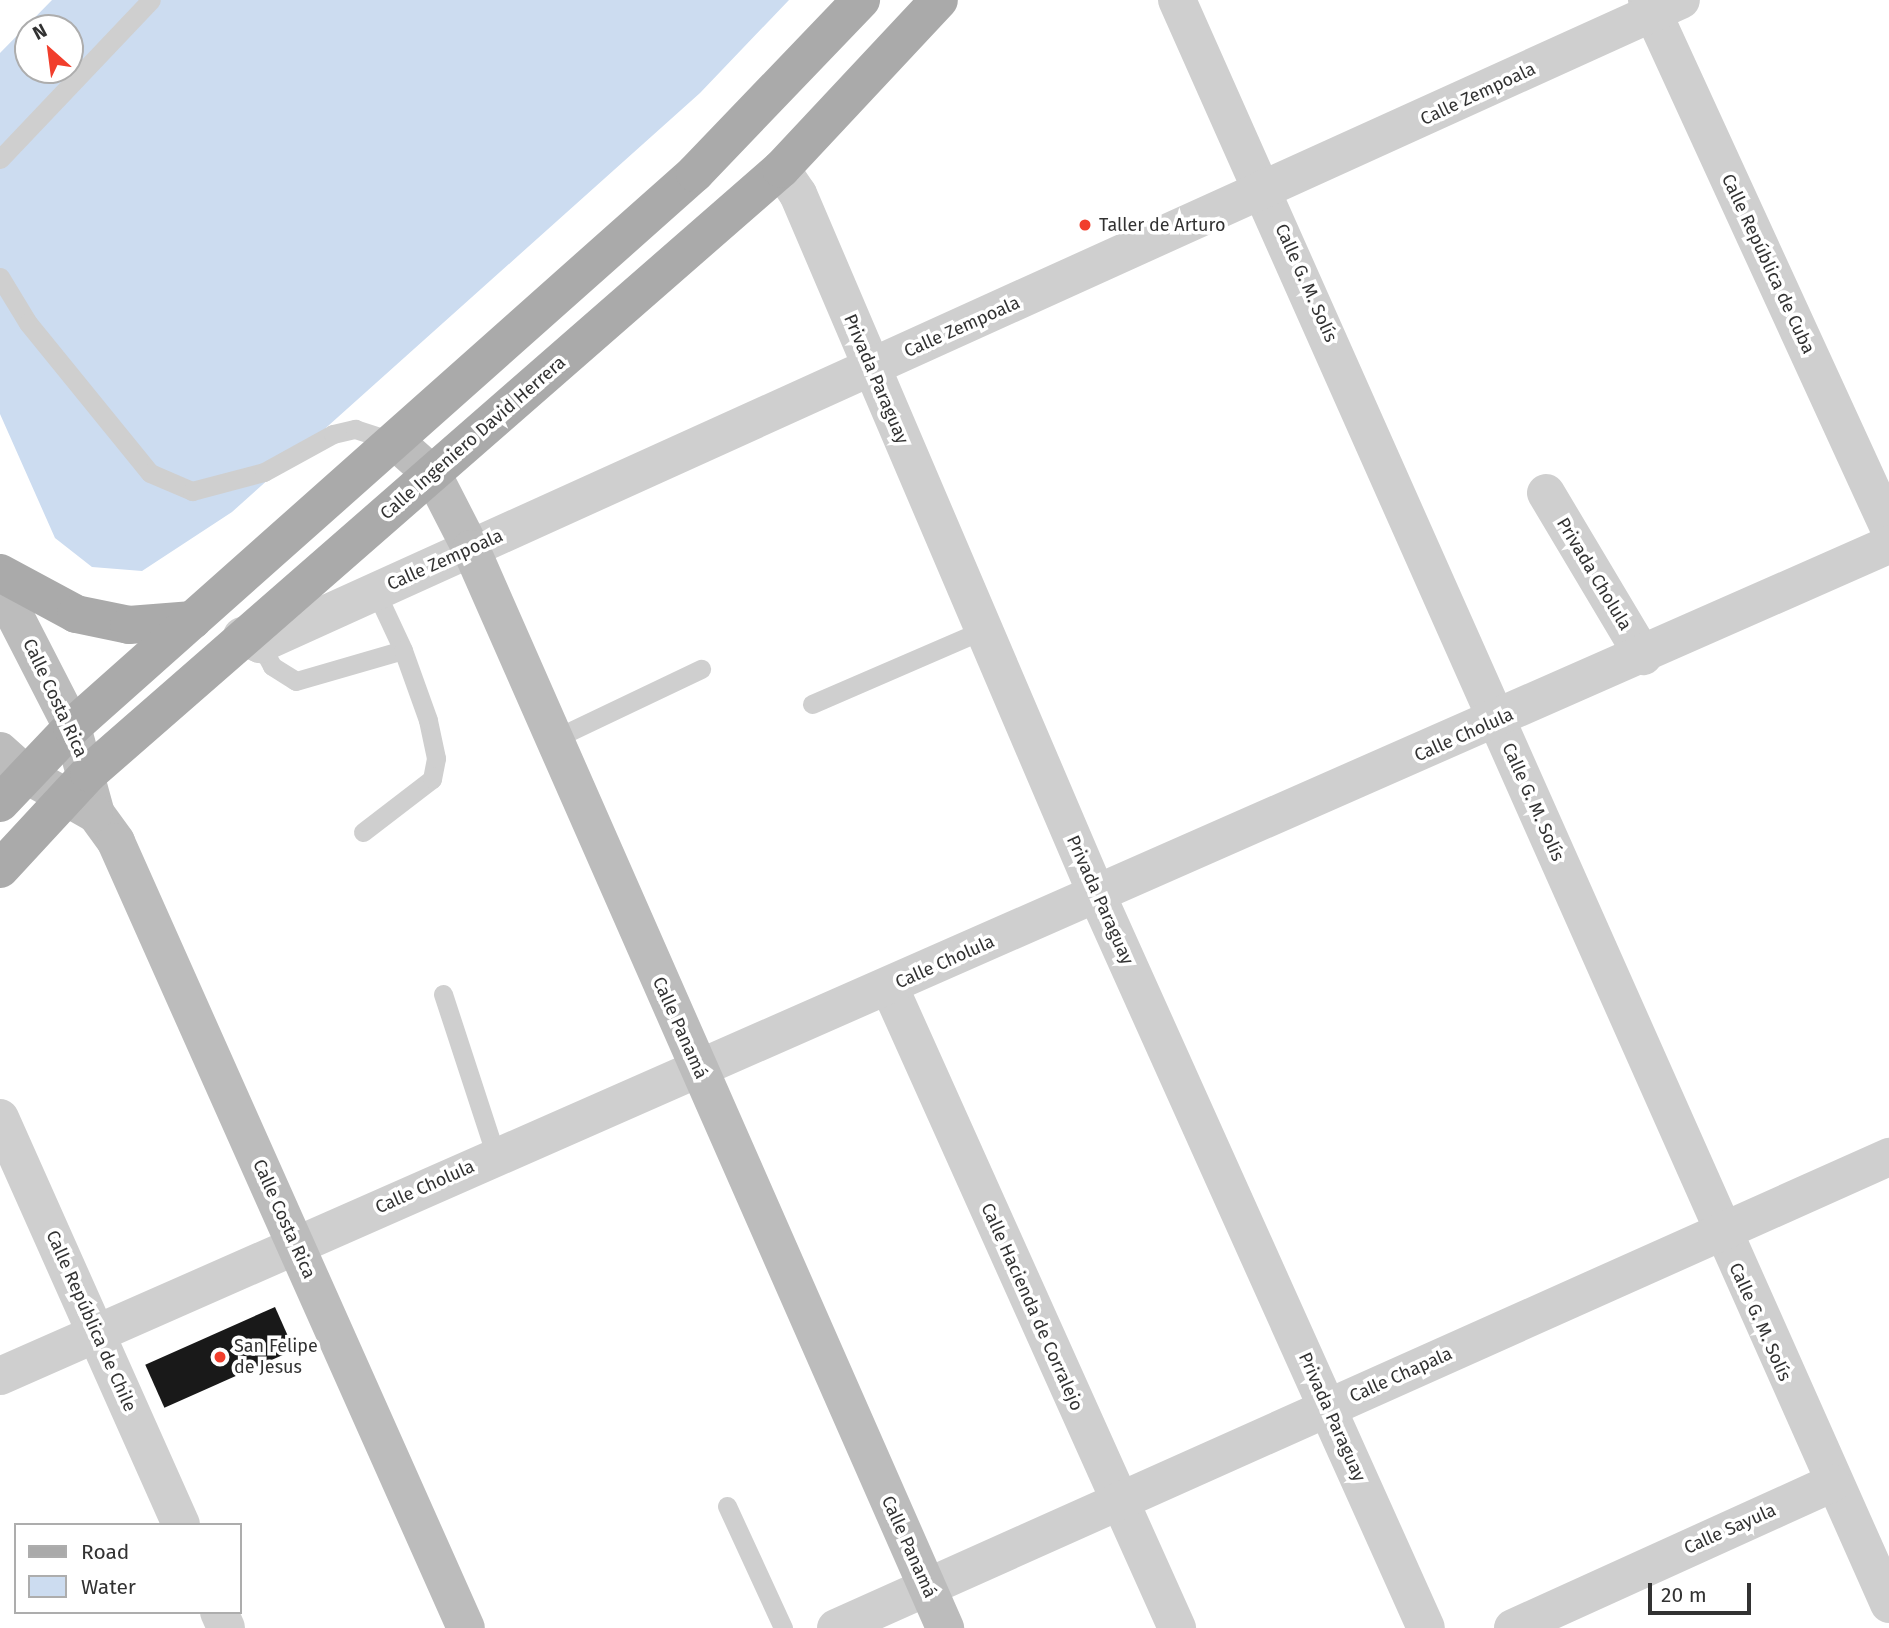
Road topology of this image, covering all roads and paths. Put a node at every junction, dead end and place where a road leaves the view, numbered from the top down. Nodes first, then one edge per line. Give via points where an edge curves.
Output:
1 (151, 0) edge
2 (861, 0) edge
3 (939, 0) edge
4 (1177, 0) edge
5 (1660, 4) edge
6 (0, 159) edge
7 (781, 169) junction
8 (1266, 193) junction
9 (0, 277) edge
10 (870, 367) junction
11 (396, 442) junction
12 (433, 475) junction
13 (1546, 493) dead end
14 (1889, 528) edge
15 (1889, 545) edge
16 (471, 549) junction
17 (0, 573) edge
18 (0, 586) edge
19 (376, 592) junction
20 (193, 620) junction
21 (984, 630) junction
22 (251, 640) junction
23 (403, 650) junction
24 (1643, 656) junction
25 (701, 669) dead end
26 (812, 704) dead end
27 (1497, 721) junction
28 (72, 727) junction
29 (554, 739) junction
30 (14, 763) edge
31 (83, 796) junction
32 (0, 803) edge
33 (363, 832) dead end
34 (0, 869) edge
35 (1097, 895) junction
36 (889, 986) junction
37 (443, 994) dead end
38 (698, 1069) junction
39 (0, 1118) edge
40 (496, 1156) junction
41 (1889, 1157) edge
42 (1720, 1232) junction
43 (294, 1243) junction
44 (96, 1330) junction
45 (0, 1377) edge
46 (1328, 1407) junction
47 (1832, 1483) junction
48 (1118, 1502) junction
49 (727, 1506) dead end
50 (180, 1523) edge
51 (927, 1587) junction
52 (1889, 1604) edge
53 (466, 1628) edge
54 (783, 1628) edge
55 (836, 1628) edge
56 (946, 1628) edge
57 (1177, 1628) edge
58 (1426, 1628) edge
59 (1513, 1628) edge

1 - 6 lane
2 - 11 main road via 695,173
3 - 7 main road, Calle Ingeniero David Herrera
4 - 8 street, Calle G. M. Solís
5 - 8 street, Calle Zempoala
5 - 14 street, Calle República de Cuba
7 - 10 street, Privada Paraguay via 798,194
7 - 12 main road, Calle Ingeniero David Herrera
8 - 10 street, Calle Zempoala
8 - 27 street, Calle G. M. Solís
9 - 11 lane via 28,323 150,473 192,491 264,472 333,434 355,429
10 - 16 street, Calle Zempoala
10 - 21 street, Privada Paraguay
11 - 12 street, Calle Panamá
11 - 20 main road
12 - 16 street, Calle Panamá
12 - 22 main road, Calle Ingeniero David Herrera
13 - 24 street, Privada Cholula
15 - 24 street, Calle Cholula
16 - 19 street, Calle Zempoala
16 - 29 street, Calle Panamá
17 - 20 main road via 76,614 129,625
18 - 28 street, Calle Costa Rica
19 - 22 street, Calle Zempoala
19 - 23 lane
20 - 28 main road
21 - 26 lane
21 - 35 street, Privada Paraguay
22 - 23 lane via 272,666 296,681
22 - 31 main road, Calle Ingeniero David Herrera
23 - 33 lane via 428,720 436,758 432,779
24 - 27 street, Calle Cholula
25 - 29 lane
27 - 35 street, Calle Cholula
27 - 42 street, Calle G. M. Solís
28 - 30 main road
28 - 31 street, Calle Costa Rica
29 - 38 street, Calle Panamá
30 - 31 street, Calle Costa Rica
30 - 32 main road
31 - 34 main road, Calle Ingeniero David Herrera
31 - 43 street, Calle Costa Rica via 116,842
35 - 36 street, Calle Cholula
35 - 46 street, Privada Paraguay
36 - 38 street, Calle Cholula
36 - 48 street, Calle Hacienda de Corralejo
37 - 40 lane
38 - 40 street, Calle Cholula
38 - 51 street, Calle Panamá
39 - 44 street, Calle República de Chile
40 - 43 street, Calle Cholula
41 - 42 street, Calle Chapala
42 - 46 street, Calle Chapala
42 - 47 street, Calle G. M. Solís
43 - 44 street, Calle Cholula
43 - 53 street, Calle Costa Rica
44 - 45 street, Calle Cholula
44 - 50 street, Calle República de Chile
46 - 48 street, Calle Chapala
46 - 58 street, Privada Paraguay
47 - 52 street, Calle G. M. Solís
47 - 59 street, Calle Sayula
48 - 51 street, Calle Chapala
48 - 57 street, Calle Hacienda de Corralejo
49 - 54 lane
51 - 55 street, Calle Chapala
51 - 56 street, Calle Panamá

